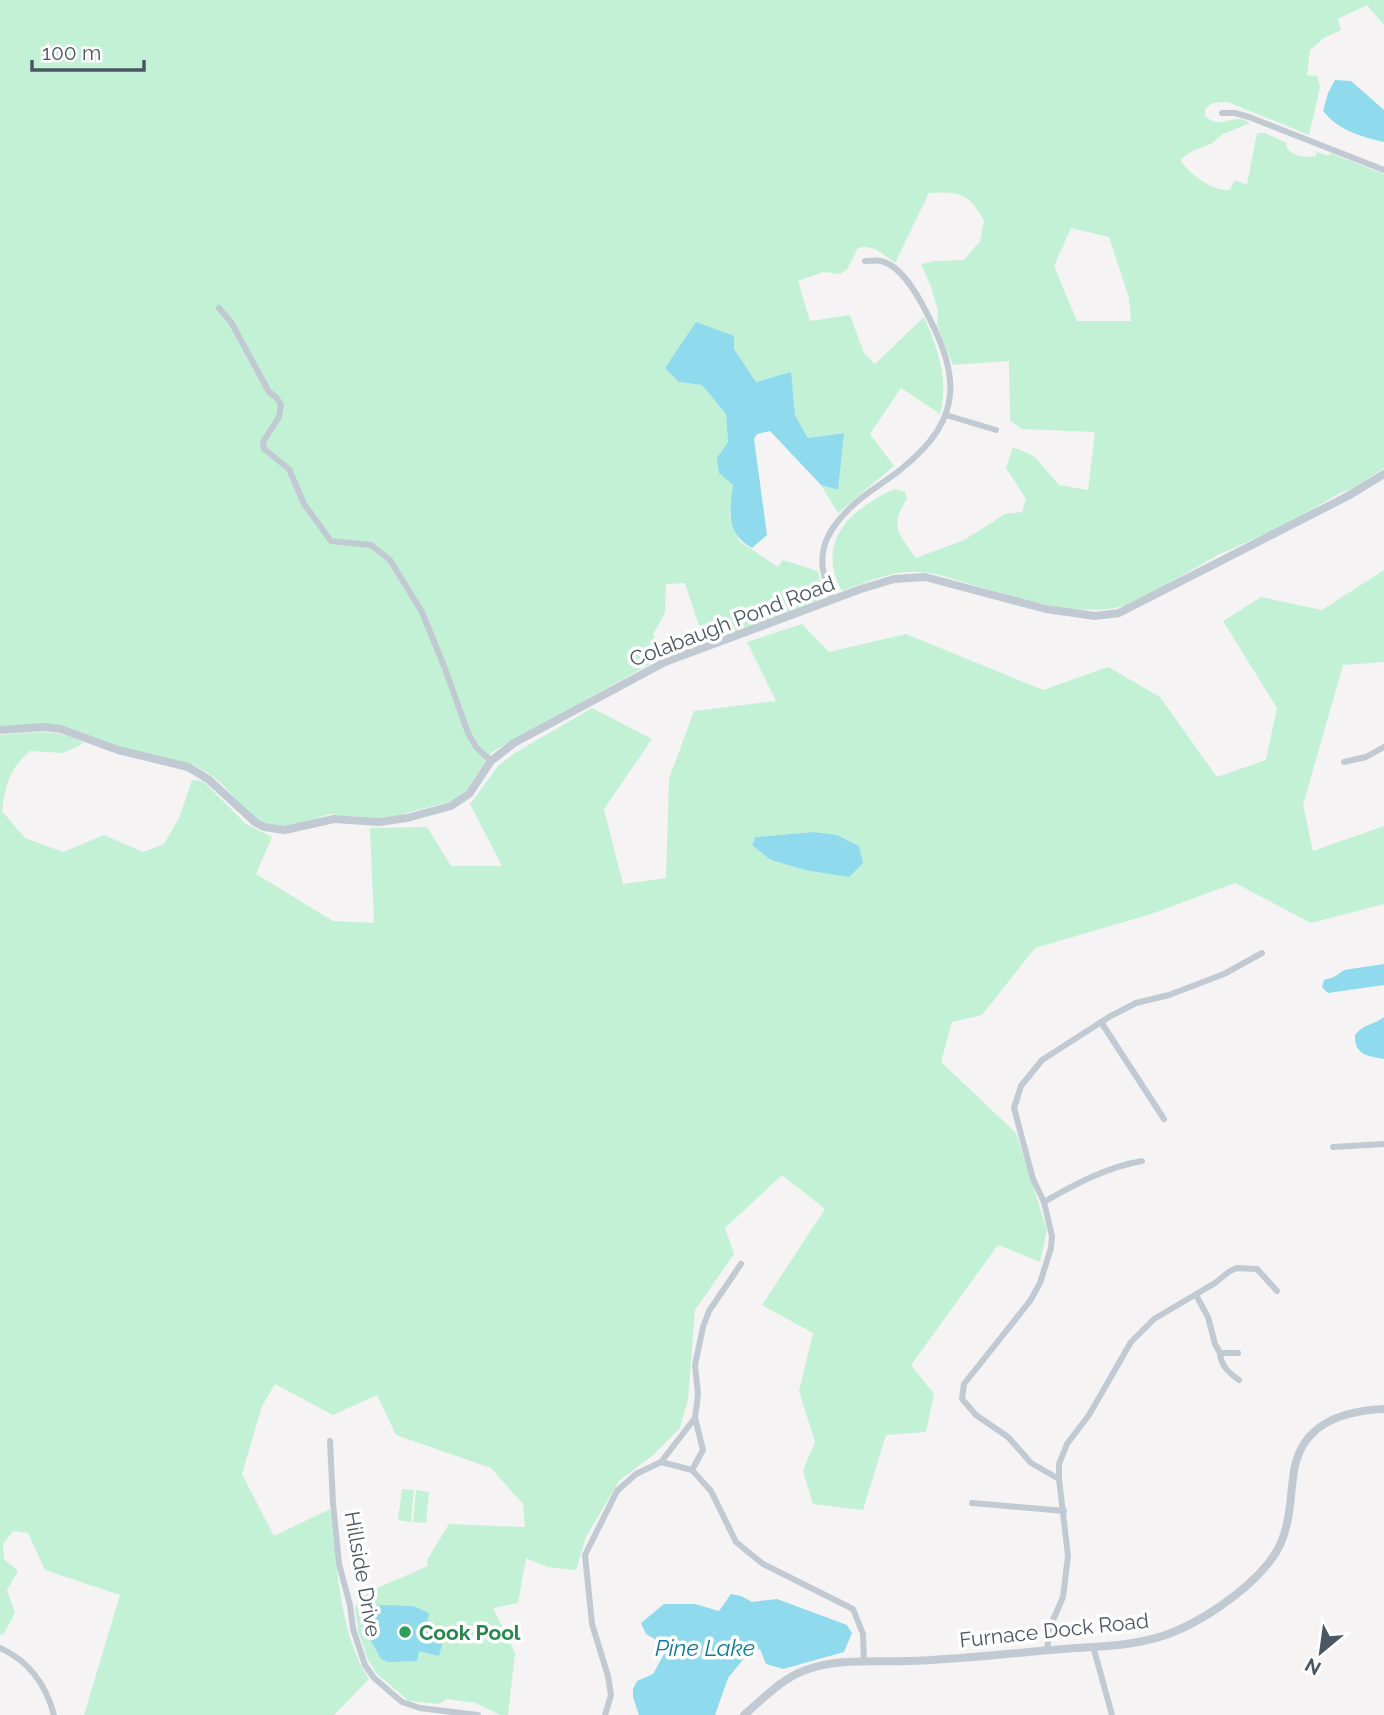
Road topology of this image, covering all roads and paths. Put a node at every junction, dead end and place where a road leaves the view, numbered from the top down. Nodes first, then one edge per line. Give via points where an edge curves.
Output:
1 (1222, 113) dead end
2 (1384, 170) edge
3 (865, 261) dead end
4 (219, 308) dead end
5 (946, 415) junction
6 (996, 430) dead end
7 (1384, 474) edge
8 (832, 600) junction
9 (0, 730) edge
10 (1384, 747) edge
11 (491, 761) junction
12 (1343, 762) dead end
13 (1262, 953) dead end
14 (1101, 1022) junction
15 (1164, 1119) dead end
16 (1384, 1144) edge
17 (1333, 1147) dead end
18 (1142, 1161) dead end
19 (1044, 1202) junction
20 (741, 1264) dead end
21 (1277, 1291) dead end
22 (1196, 1295) junction
23 (1220, 1353) junction
24 (1238, 1353) dead end
25 (1239, 1380) dead end
26 (1384, 1409) edge
27 (695, 1418) junction
28 (330, 1441) dead end
29 (661, 1462) junction
30 (692, 1470) junction
31 (1059, 1479) junction
32 (972, 1503) dead end
33 (1064, 1511) junction
34 (1094, 1646) junction
35 (0, 1648) edge
36 (1047, 1650) junction
37 (864, 1662) junction
38 (54, 1715) edge
39 (478, 1715) edge
40 (605, 1715) edge
41 (744, 1715) edge
42 (1112, 1715) edge

1 - 2 street via 1249,117
3 - 5 street via 889,264 904,276 919,300 947,361 951,386
4 - 11 street via 281,405 264,449 289,469 304,504 331,541 371,545 390,560 422,612 468,733
5 - 6 street
5 - 8 street via 925,448 857,501 830,532 823,553 823,575
7 - 8 street, Colabaugh Pond Road via 1119,613 1095,616 1046,609 925,577 894,579
8 - 11 street, Colabaugh Pond Road via 665,662 514,743
9 - 11 street, Colabaugh Pond Road via 61,729 118,750 188,767 256,823 285,831 334,820 407,818 451,806 468,794
10 - 12 street
13 - 14 street via 1224,974 1136,1003
14 - 15 street
14 - 19 street via 1042,1060 1016,1098 1014,1108 1033,1179
16 - 17 street
18 - 19 street via 1123,1164
19 - 31 street via 1052,1237 1040,1283 964,1384 962,1399 1031,1463
20 - 27 street via 703,1327 695,1365
21 - 22 street via 1261,1272 1247,1267 1230,1271
22 - 23 street
22 - 31 street via 1154,1320 1131,1342 1067,1444
23 - 24 street
23 - 25 street via 1228,1373
26 - 34 street, Furnace Dock Road via 1335,1417 1306,1442 1294,1466 1285,1534 1252,1583 1176,1631
27 - 29 street
27 - 30 street via 703,1450
28 - 39 street, Hillside Drive via 340,1564 365,1665 402,1702
29 - 30 street
29 - 40 street via 617,1491 585,1555 592,1624 611,1695
30 - 37 street via 711,1491 736,1542 763,1564 853,1609 863,1634
31 - 33 street
32 - 33 street
33 - 36 street via 1068,1556 1063,1597 1050,1627
34 - 36 street, Furnace Dock Road
34 - 42 street
35 - 38 street via 34,1672
36 - 37 street, Furnace Dock Road
37 - 41 street, Furnace Dock Road via 832,1663 800,1672

